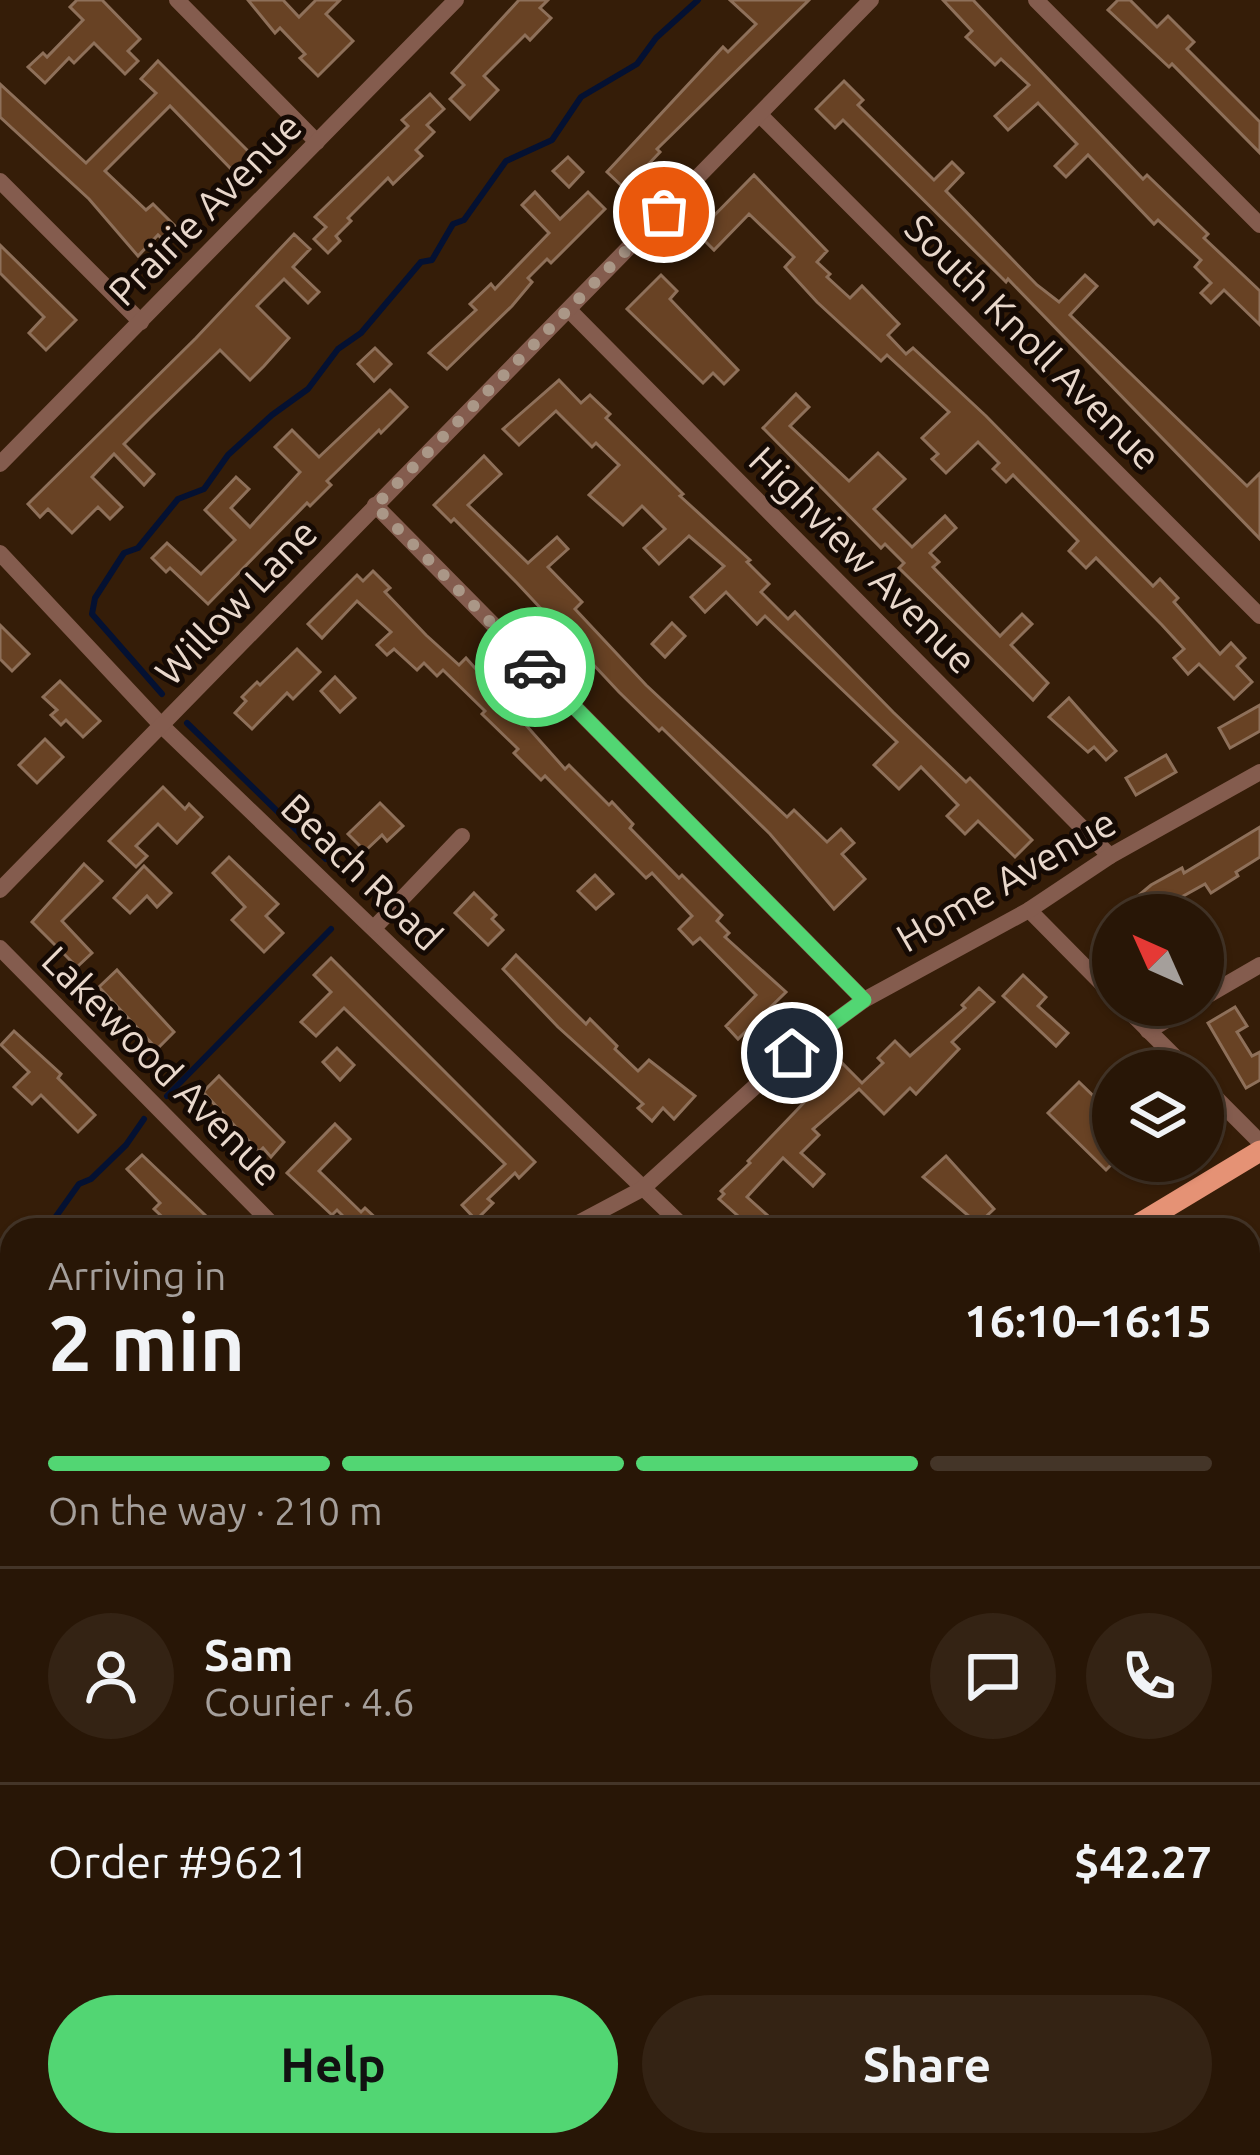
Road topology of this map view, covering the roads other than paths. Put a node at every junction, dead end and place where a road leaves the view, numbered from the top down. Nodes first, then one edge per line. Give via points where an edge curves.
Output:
1 (177, 0) edge
2 (456, 0) edge
3 (871, 0) edge
4 (1036, 0) edge
5 (760, 115) junction
6 (317, 142) junction
7 (0, 181) edge
8 (1260, 225) edge
9 (569, 310) junction
10 (141, 322) junction
11 (0, 464) edge
12 (375, 506) junction
13 (0, 553) edge
14 (1260, 616) edge
15 (162, 726) junction
16 (1260, 772) edge
17 (462, 836) dead end
18 (1110, 856) junction
19 (0, 890) edge
20 (1029, 910) junction
21 (374, 928) junction
22 (0, 948) edge
23 (1260, 965) edge
24 (1092, 974) edge
25 (1224, 986) edge
26 (864, 1000) junction
27 (1144, 1026) edge
28 (1155, 1026) edge
29 (1148, 1030) junction
30 (1168, 1050) edge
31 (1224, 1107) edge
32 (1260, 1146) edge
33 (642, 1190) junction
34 (266, 1218) edge
35 (588, 1218) edge
36 (674, 1218) edge
37 (1148, 1218) edge

1 - 6 street
2 - 6 street, Prairie Avenue
3 - 5 street, Willow Lane
4 - 8 street
5 - 9 street, Willow Lane
5 - 14 street, South Knoll Avenue
6 - 10 street, Prairie Avenue
7 - 10 street
9 - 12 street, Willow Lane
9 - 18 street, Highview Avenue
10 - 11 street, Prairie Avenue
12 - 15 street, Willow Lane
12 - 26 street
13 - 15 street, Beach Road
15 - 19 street, Willow Lane
15 - 21 street, Beach Road
16 - 18 street, Home Avenue
17 - 21 street
18 - 20 street, Home Avenue
20 - 24 street
20 - 26 street, Home Avenue
21 - 33 street, Beach Road
22 - 34 street, Lakewood Avenue
23 - 25 street
26 - 33 street, Home Avenue via 792,1053
27 - 29 street
28 - 29 street
29 - 30 street
31 - 32 street
32 - 37 main road
33 - 35 street, Home Avenue
33 - 36 street, Beach Road

